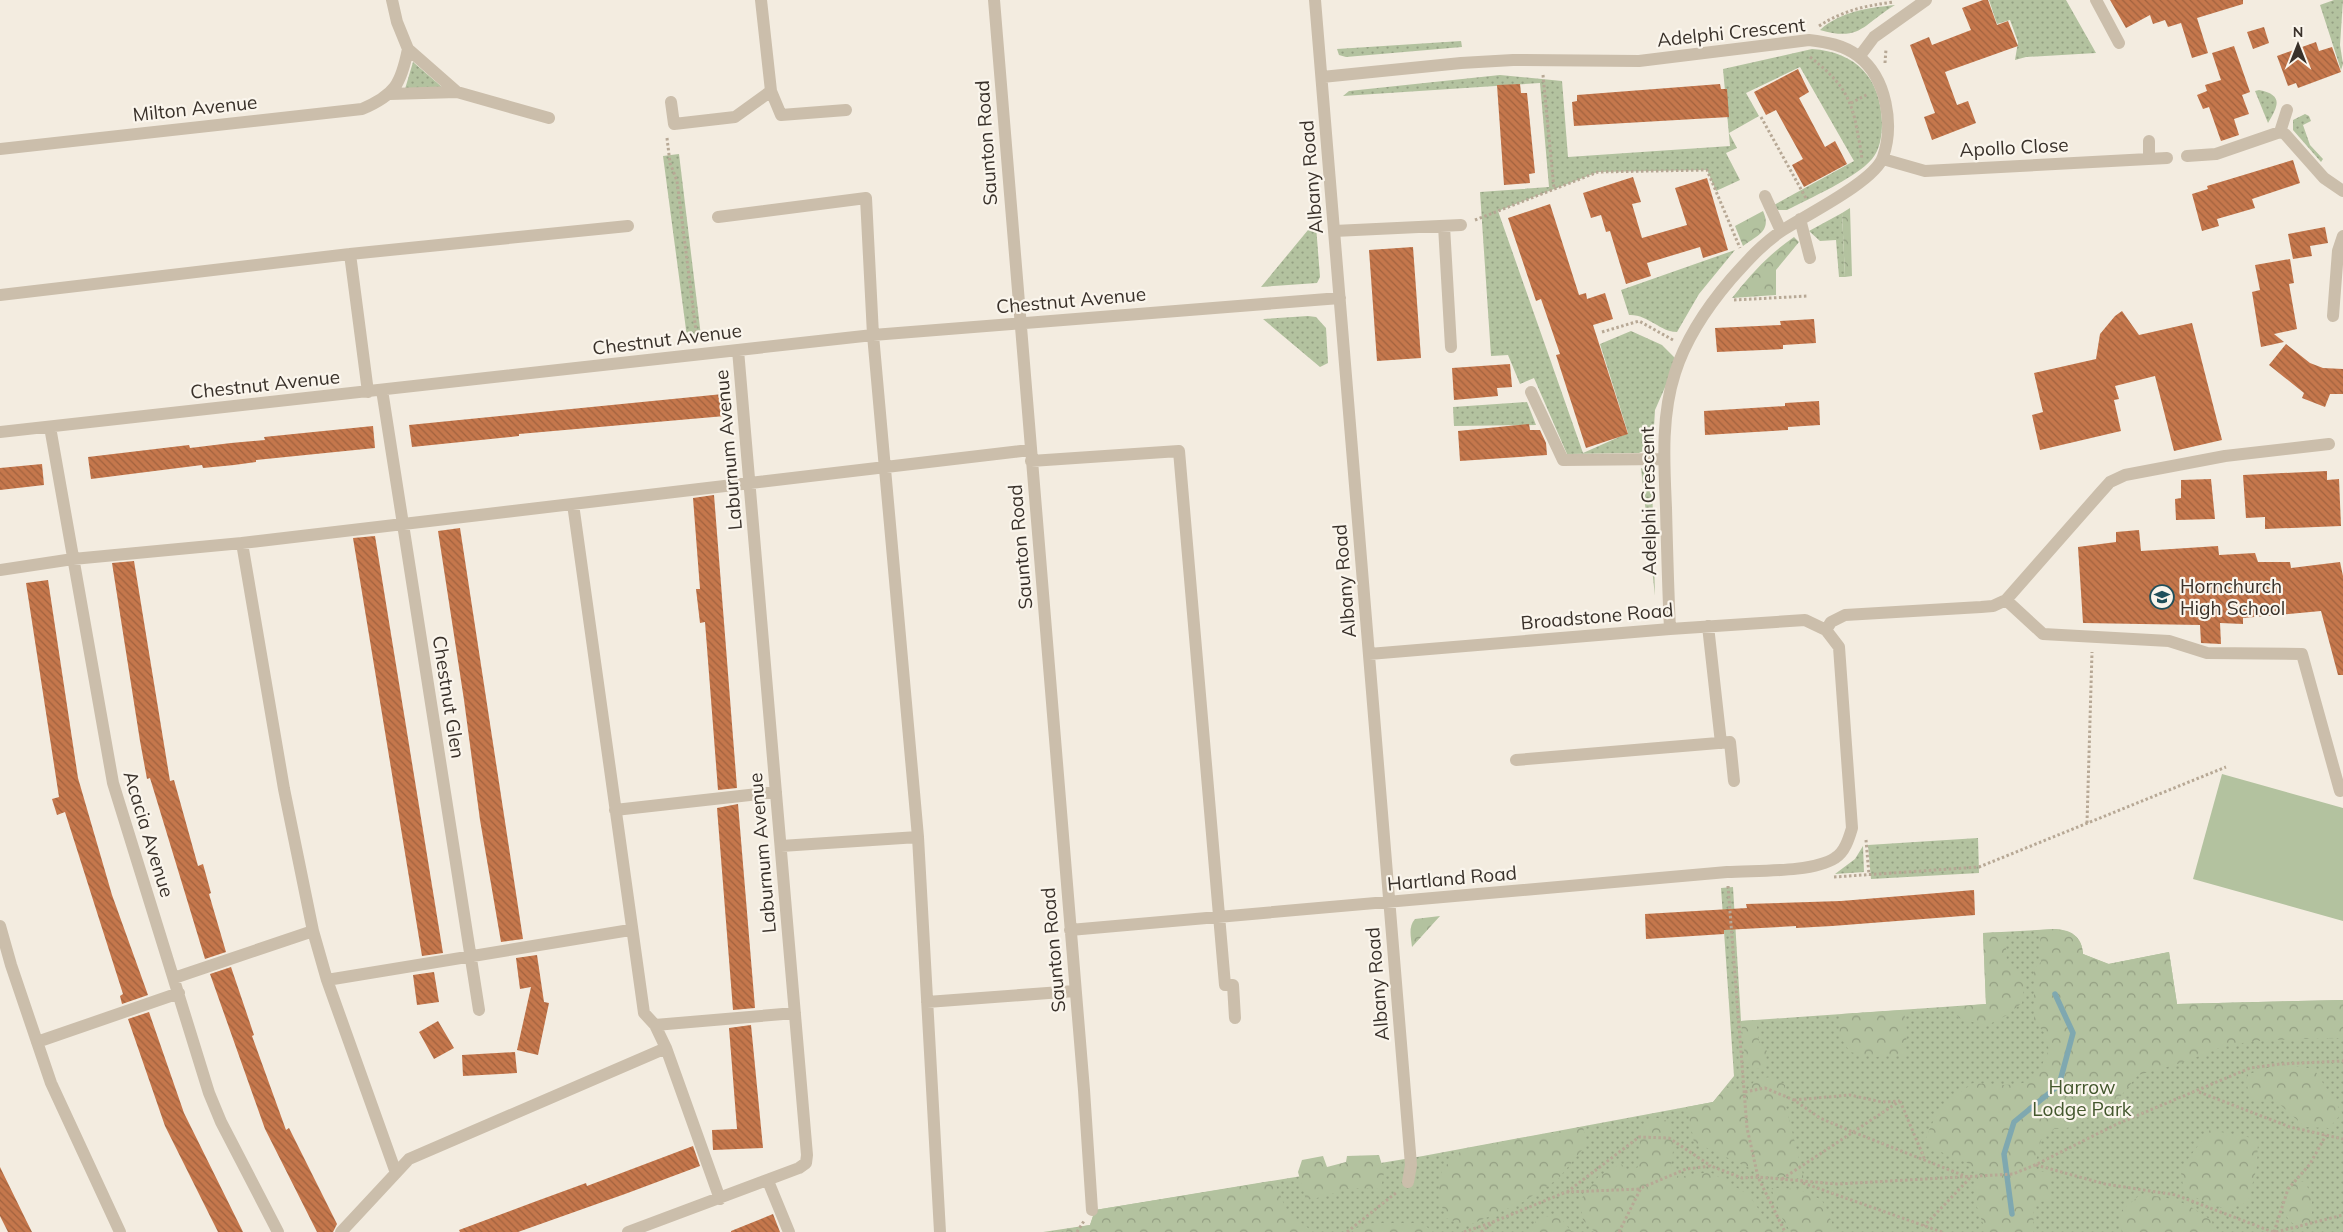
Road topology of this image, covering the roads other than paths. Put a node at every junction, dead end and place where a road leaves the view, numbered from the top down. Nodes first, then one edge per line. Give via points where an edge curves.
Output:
1 (392, 0) edge
2 (761, 0) edge
3 (994, 0) edge
4 (1315, 0) edge
5 (1925, 0) edge
6 (2096, 0) edge
7 (2119, 43) dead end
8 (408, 49) junction
9 (1859, 56) junction
10 (1322, 77) junction
11 (771, 91) junction
12 (457, 92) junction
13 (390, 94) junction
14 (671, 102) dead end
15 (846, 110) dead end
16 (2287, 110) dead end
17 (549, 118) dead end
18 (2280, 132) junction
19 (2149, 141) dead end
20 (0, 149) edge
21 (2187, 156) dead end
22 (2167, 158) dead end
23 (1883, 159) junction
24 (2149, 159) junction
25 (2343, 191) edge
26 (1766, 196) dead end
27 (718, 217) dead end
28 (1800, 219) junction
29 (1461, 225) road end
30 (628, 226) dead end
31 (1444, 226) junction
32 (1334, 231) junction
33 (1781, 231) junction
34 (2343, 236) edge
35 (350, 254) junction
36 (1810, 258) dead end
37 (0, 295) edge
38 (1340, 298) junction
39 (2333, 316) dead end
40 (1019, 323) junction
41 (873, 335) junction
42 (1451, 347) dead end
43 (738, 350) junction
44 (382, 390) junction
45 (368, 392) junction
46 (1531, 392) dead end
47 (50, 427) junction
48 (0, 432) edge
49 (2329, 444) dead end
50 (1031, 456) junction
51 (1664, 459) junction
52 (886, 466) junction
53 (749, 482) junction
54 (573, 504) junction
55 (403, 524) junction
56 (242, 543) junction
57 (73, 559) junction
58 (0, 570) edge
59 (2006, 600) junction
60 (1708, 626) junction
61 (1670, 629) junction
62 (1826, 630) junction
63 (1369, 654) junction
64 (1721, 743) junction
65 (1516, 760) dead end
66 (1734, 781) dead end
67 (2343, 790) edge
68 (776, 792) junction
69 (614, 810) junction
70 (918, 837) junction
71 (781, 846) junction
72 (1390, 903) junction
73 (1221, 917) junction
74 (0, 926) edge
75 (630, 930) junction
76 (1070, 930) junction
77 (313, 931) junction
78 (471, 957) junction
79 (174, 978) junction
80 (327, 980) junction
81 (1075, 991) junction
82 (178, 993) junction
83 (927, 1002) junction
84 (479, 1010) dead end
85 (795, 1013) junction
86 (1235, 1018) dead end
87 (655, 1025) junction
88 (37, 1042) junction
89 (666, 1048) junction
90 (396, 1173) junction
91 (768, 1181) junction
92 (1408, 1182) road end
93 (720, 1199) junction
94 (1092, 1210) dead end
95 (120, 1232) edge
96 (278, 1232) edge
97 (341, 1232) edge
98 (628, 1232) edge
99 (789, 1232) edge
100 (940, 1232) edge

1 - 8 street
2 - 11 street
3 - 40 street, Saunton Road
4 - 10 street, Albany Road
5 - 9 street via 1874,37
6 - 7 street
8 - 12 street, Milton Avenue
8 - 13 street via 403,73
9 - 10 street, Adelphi Crescent via 1832,43 1809,40 1639,61 1461,63
9 - 23 street, Adelphi Crescent via 1871,71 1886,102 1888,126
10 - 32 street, Albany Road
11 - 14 street via 735,117 674,124
11 - 15 street via 781,115
12 - 13 street, Milton Avenue
12 - 17 street, Milton Avenue
13 - 20 street, Milton Avenue via 362,109
16 - 18 street
18 - 21 street via 2216,154
18 - 25 street via 2324,178
19 - 24 street
22 - 24 street, Apollo Close
23 - 24 street, Apollo Close via 1926,171
23 - 28 street, Adelphi Crescent via 1860,183
26 - 33 street
27 - 41 street via 866,198
28 - 33 street, Adelphi Crescent
28 - 36 street
29 - 31 street
30 - 35 street
31 - 32 street
31 - 42 street
32 - 38 street, Albany Road
33 - 51 street, Adelphi Crescent via 1746,262 1713,302 1693,334 1676,372 1666,418
34 - 39 street via 2338,251
35 - 37 street
35 - 45 street
38 - 40 street, Chestnut Avenue
38 - 63 street, Albany Road
40 - 41 street, Chestnut Avenue
40 - 50 street, Saunton Road
41 - 43 street, Chestnut Avenue
41 - 52 street
43 - 44 street, Chestnut Avenue
43 - 53 street, Laburnum Avenue
44 - 45 street, Chestnut Avenue
44 - 55 street, Chestnut Glen
45 - 47 street, Chestnut Avenue
46 - 51 street via 1563,460
47 - 48 street, Chestnut Avenue
47 - 57 street, Acacia Avenue
49 - 59 street via 2225,456 2125,475 2105,487
50 - 52 street
50 - 73 street via 1179,451
50 - 76 street, Saunton Road
51 - 61 street, Adelphi Crescent
52 - 53 street
52 - 70 street
53 - 54 street
53 - 68 street, Laburnum Avenue
54 - 55 street
54 - 69 street
55 - 56 street
55 - 78 street, Chestnut Glen
56 - 57 street
56 - 77 street via 284,789
57 - 58 street
57 - 79 street, Acacia Avenue via 112,783
59 - 62 street via 1981,608 1845,615 1831,622
59 - 67 street via 2043,634 2169,641 2206,653 2302,654 2340,791
60 - 61 street, Broadstone Road
60 - 62 street, Broadstone Road via 1805,620
60 - 64 street
61 - 63 street, Broadstone Road
62 - 72 street, Hartland Road via 1839,647 1852,828 1846,846 1836,858 1812,867
63 - 72 street, Albany Road
64 - 65 street
64 - 66 street via 1730,742
68 - 69 street
68 - 71 street, Laburnum Avenue
69 - 75 street
70 - 71 street
70 - 83 street
71 - 85 street, Laburnum Avenue
72 - 73 street, Hartland Road
72 - 92 street, Albany Road via 1411,1170
73 - 76 street, Hartland Road
73 - 86 street via 1225,985 1233,985
74 - 88 street
75 - 78 street
75 - 87 street via 644,1013
76 - 81 street, Saunton Road
77 - 79 street
77 - 80 street
78 - 80 street
78 - 84 street, Chestnut Glen
79 - 82 street, Acacia Avenue
80 - 90 street
81 - 83 street
81 - 94 street, Saunton Road
82 - 88 street
82 - 96 street, Acacia Avenue via 221,1122
83 - 100 street
85 - 87 street
85 - 91 street, Laburnum Avenue via 808,1154 806,1163 799,1168
87 - 89 street
88 - 95 street via 51,1083
89 - 90 street via 409,1159
89 - 93 street
90 - 97 street
91 - 93 street, Laburnum Avenue
91 - 99 street
93 - 98 street, Laburnum Avenue

